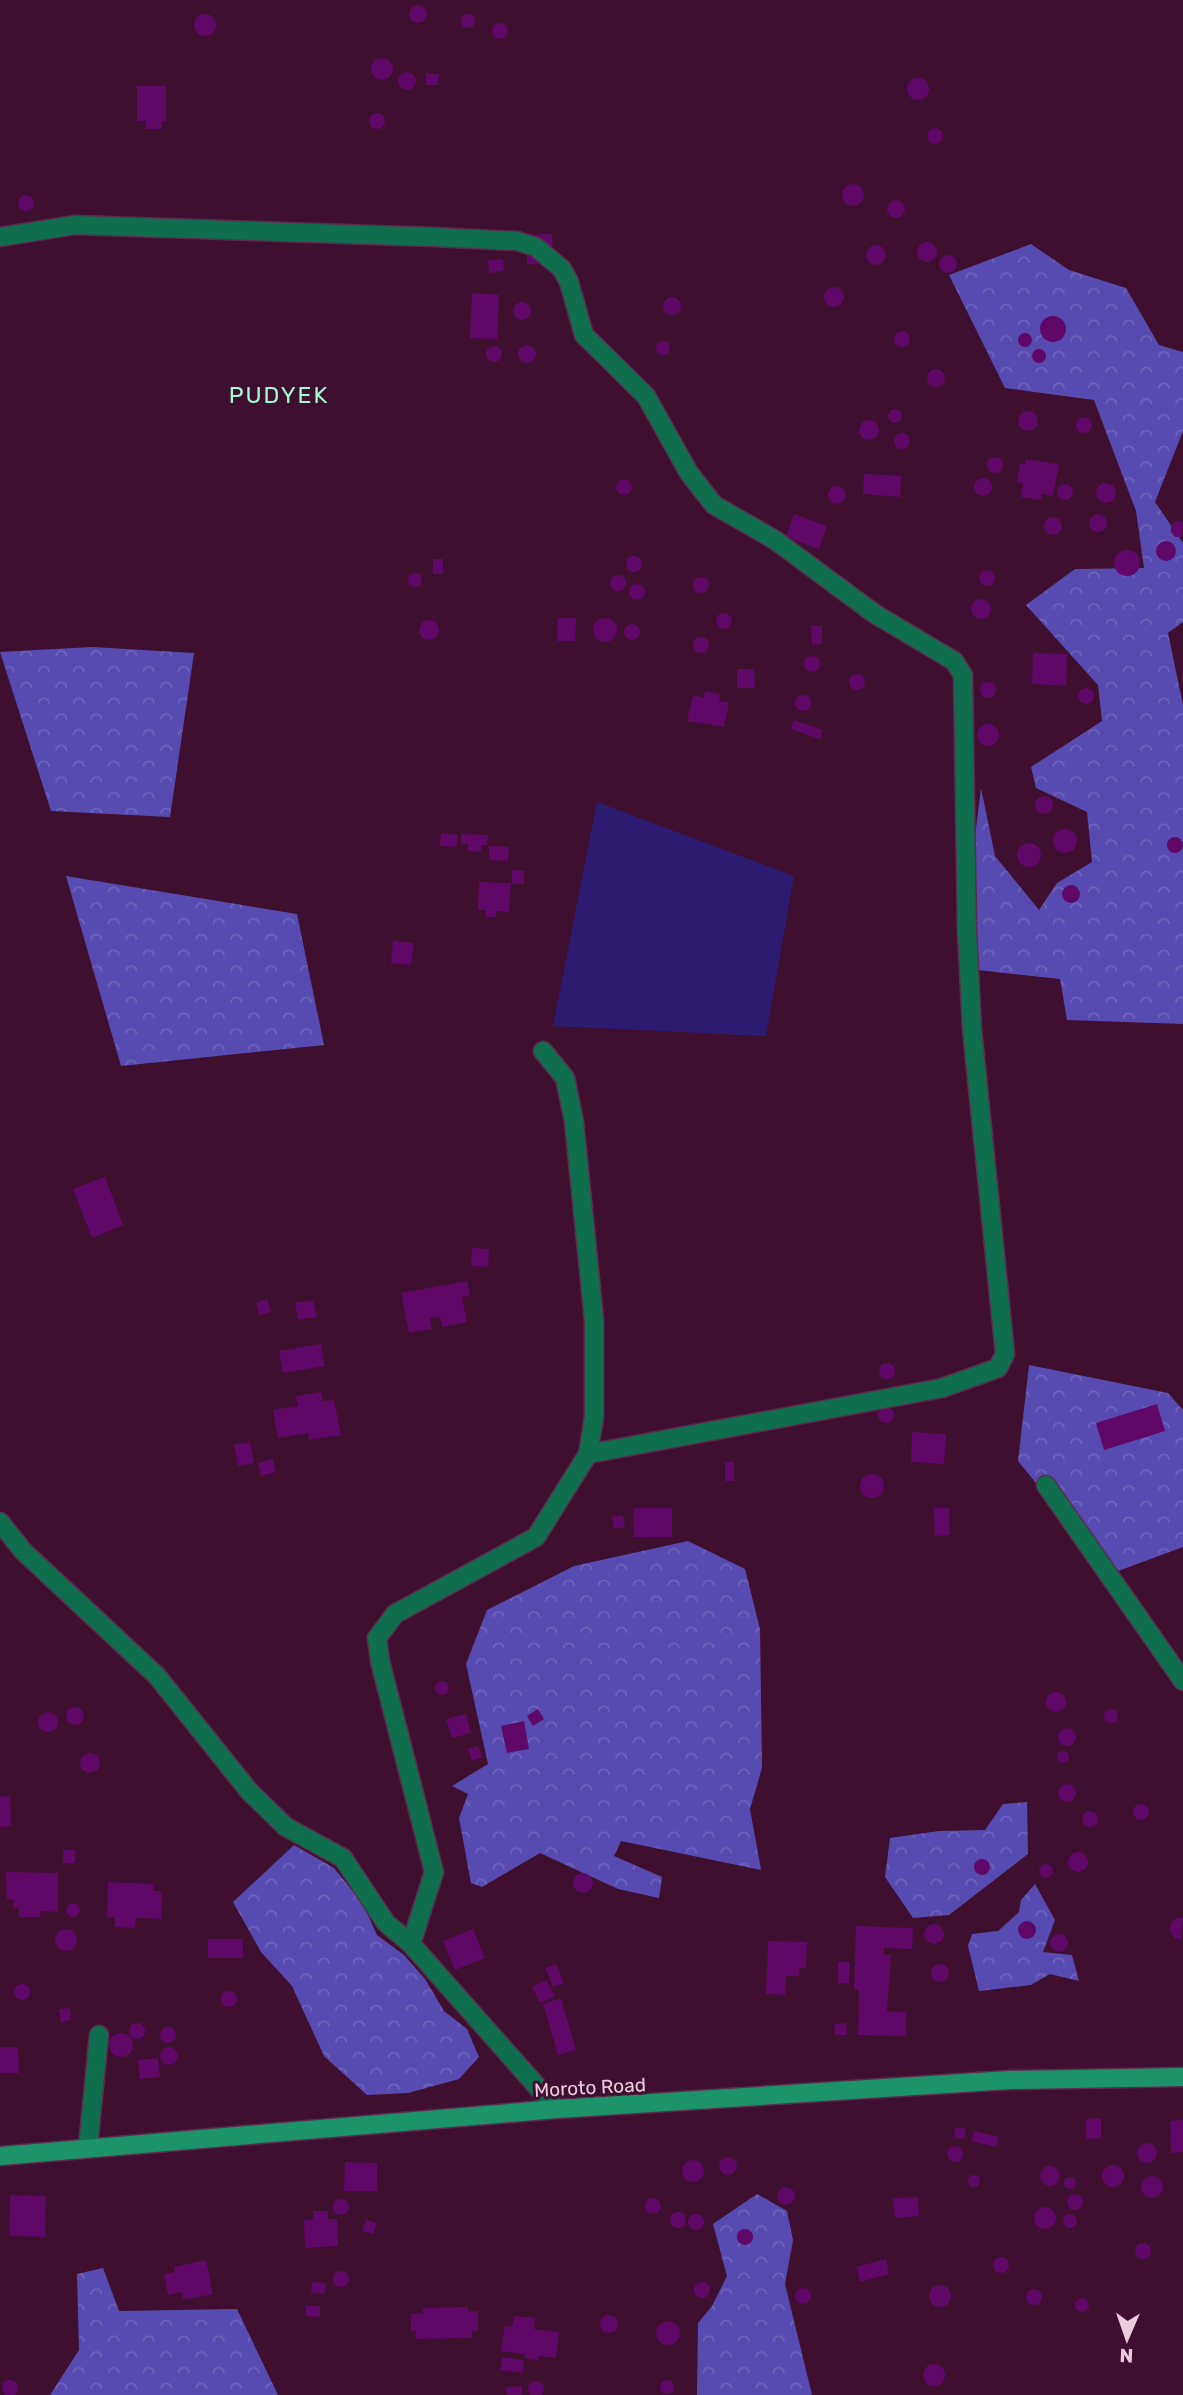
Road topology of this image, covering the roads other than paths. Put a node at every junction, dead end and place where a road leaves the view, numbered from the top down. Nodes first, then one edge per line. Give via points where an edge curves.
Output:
1 (0, 237) edge
2 (543, 1051) dead end
3 (588, 1454) junction
4 (1046, 1485) dead end
5 (0, 1522) edge
6 (1183, 1681) edge
7 (411, 1944) junction
8 (99, 2035) dead end
9 (1183, 2077) edge
10 (557, 2109) junction
11 (88, 2147) junction
12 (0, 2156) edge

1 - 3 street via 75,225 434,237 536,247 562,269 584,335 646,396 689,473 714,505 775,540 875,614 954,661 963,674 967,932 1004,1354 998,1368 942,1388
2 - 3 street via 565,1078 574,1121 594,1320 594,1418
3 - 7 street via 536,1537 395,1614 377,1638 434,1872
4 - 6 street
5 - 7 street via 23,1551 157,1676 276,1818 343,1858 386,1923
7 - 10 street
8 - 11 street
9 - 10 main road, Moroto Road via 1009,2081
10 - 11 main road, Moroto Road
11 - 12 main road, Moroto Road

